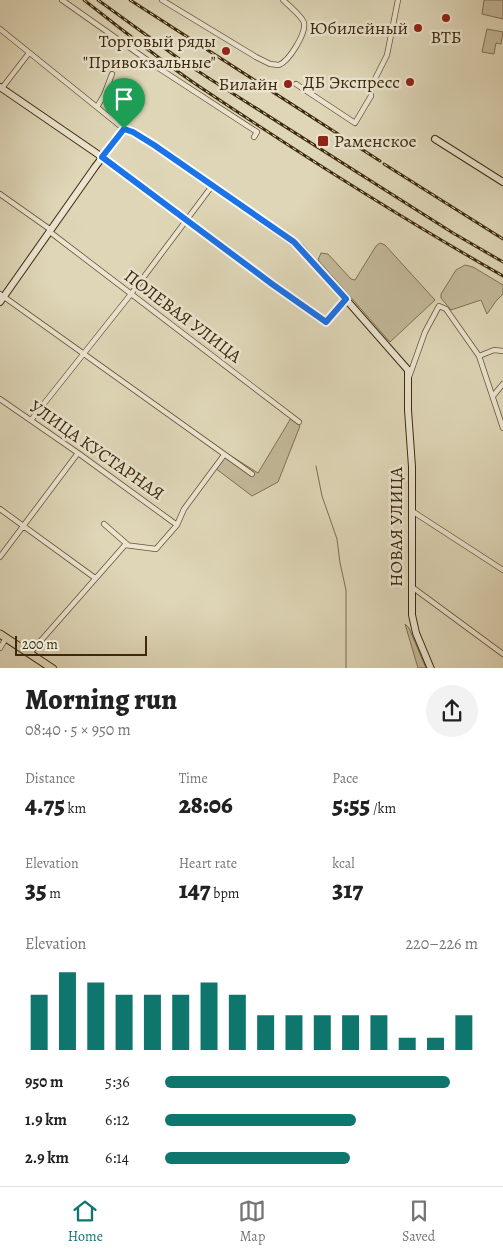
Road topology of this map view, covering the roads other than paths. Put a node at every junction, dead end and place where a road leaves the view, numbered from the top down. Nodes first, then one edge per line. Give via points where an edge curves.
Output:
1 (62, 0) edge
2 (162, 0) edge
3 (283, 0) edge
4 (398, 0) edge
5 (0, 29) edge
6 (30, 53) junction
7 (112, 74) dead end
8 (296, 84) dead end
9 (1, 88) edge
10 (97, 106) junction
11 (124, 129) junction
12 (254, 137) dead end
13 (435, 139) dead end
14 (102, 157) junction
15 (503, 182) edge
16 (212, 186) junction
17 (0, 194) edge
18 (186, 220) junction
19 (50, 231) junction
20 (131, 294) junction
21 (1, 297) edge
22 (346, 299) junction
23 (503, 351) edge
24 (84, 354) junction
25 (479, 356) junction
26 (408, 381) junction
27 (503, 384) edge
28 (493, 396) junction
29 (0, 399) edge
30 (501, 418) edge
31 (32, 420) junction
32 (300, 422) dead end
33 (503, 428) edge
34 (78, 453) junction
35 (224, 455) junction
36 (252, 474) dead end
37 (0, 509) edge
38 (412, 511) junction
39 (104, 524) dead end
40 (177, 525) junction
41 (24, 526) junction
42 (128, 545) junction
43 (0, 557) edge
44 (503, 570) edge
45 (96, 578) junction
46 (412, 587) junction
47 (3, 636) edge
48 (0, 648) edge
49 (30, 653) junction
50 (503, 654) edge
51 (53, 668) edge
52 (432, 668) edge

1 - 12 street via 257,132
2 - 3 street via 256,57 279,65 295,50 304,21
4 - 8 street via 387,54 371,87 370,98 355,123
5 - 6 street
6 - 9 street
6 - 10 street
7 - 10 street
9 - 14 street
10 - 11 street
11 - 14 street
11 - 16 street via 154,145
13 - 15 street
14 - 18 street
14 - 19 street
16 - 18 street
16 - 22 street via 294,242
17 - 19 street, ПОЛЕВАЯ УЛИЦА
18 - 20 street
18 - 22 street via 326,322
19 - 20 street, ПОЛЕВАЯ УЛИЦА
19 - 21 street
20 - 24 street
20 - 32 street, ПОЛЕВАЯ УЛИЦА
21 - 24 street
22 - 26 street via 407,367
23 - 25 street
24 - 31 street
24 - 35 street
25 - 26 street via 446,309 439,306 425,332
25 - 28 street
26 - 38 street, НОВАЯ УЛИЦА
27 - 28 street
28 - 30 street
29 - 31 street, УЛИЦА КУСТАРНАЯ
30 - 33 street
31 - 34 street, УЛИЦА КУСТАРНАЯ
34 - 40 street, УЛИЦА КУСТАРНАЯ
34 - 41 street
35 - 36 street
35 - 40 street via 184,509
37 - 41 street
38 - 44 street
38 - 46 street, НОВАЯ УЛИЦА
39 - 42 street
40 - 42 street via 156,549
41 - 43 street
41 - 45 street
42 - 45 street
45 - 49 street
46 - 50 street
46 - 52 street, НОВАЯ УЛИЦА via 414,626
47 - 48 street
47 - 49 main road
49 - 51 main road

